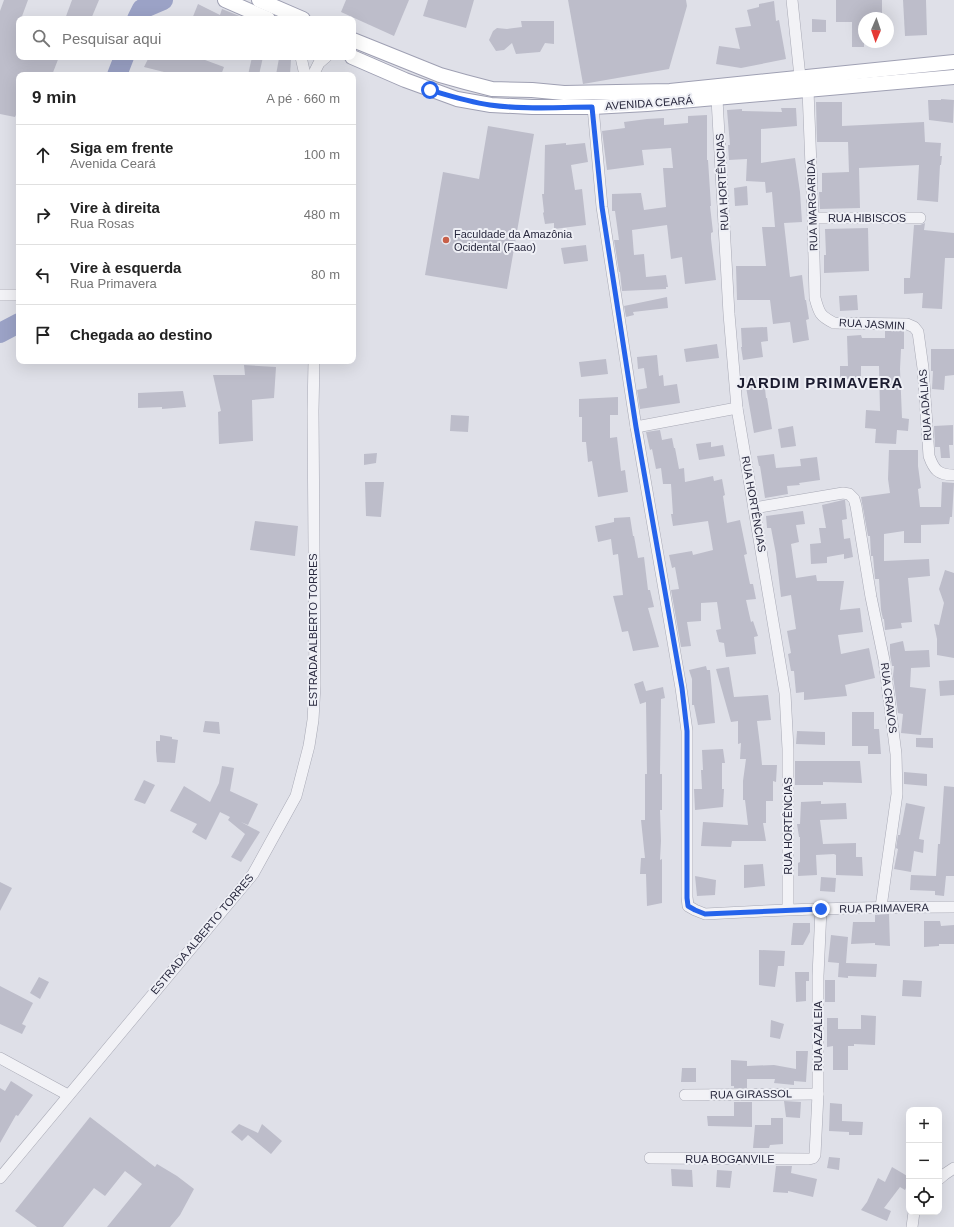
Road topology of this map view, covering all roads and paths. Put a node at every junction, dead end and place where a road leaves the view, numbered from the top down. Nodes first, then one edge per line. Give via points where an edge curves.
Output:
1 (225, 0) edge
2 (260, 0) edge
3 (792, 0) edge
4 (261, 16) edge
5 (296, 16) edge
6 (356, 41) edge
7 (356, 59) edge
8 (302, 60) edge
9 (322, 60) edge
10 (954, 62) edge
11 (304, 72) edge
12 (314, 72) edge
13 (800, 77) junction
14 (954, 78) edge
15 (808, 90) junction
16 (717, 99) junction
17 (592, 107) junction
18 (813, 218) junction
19 (920, 218) dead end
20 (0, 295) edge
21 (16, 295) edge
22 (824, 318) joint
23 (918, 332) joint
24 (314, 364) edge
25 (737, 408) junction
26 (636, 427) junction
27 (954, 475) edge
28 (754, 508) junction
29 (881, 907) junction
30 (954, 907) edge
31 (821, 909) junction
32 (788, 910) junction
33 (0, 1058) edge
34 (818, 1094) junction
35 (68, 1095) junction
36 (685, 1095) dead end
37 (650, 1158) dead end
38 (809, 1159) joint
39 (954, 1168) edge
40 (942, 1176) edge
41 (0, 1178) edge
42 (914, 1215) edge
43 (912, 1227) edge

1 - 4 main road
2 - 5 main road
3 - 13 street
6 - 13 main road, AVENIDA CEARÁ via 440,75 492,88 571,93 670,91
7 - 17 main road, AVENIDA CEARÁ via 457,99 491,105
8 - 11 street
9 - 12 street
10 - 13 main road, AVENIDA CEARÁ
14 - 15 main road, AVENIDA CEARÁ
15 - 16 main road, AVENIDA CEARÁ
15 - 18 street, RUA MARGARIDA
16 - 17 main road, AVENIDA CEARÁ
16 - 25 street, RUA HORTÊNCIAS
17 - 26 street via 602,207
18 - 19 street, RUA HIBISCOS
18 - 22 street, RUA MARGARIDA via 815,298
20 - 21 street
22 - 23 street, RUA JASMIN via 834,322 907,324
23 - 27 street, RUA ADÁLIAS via 923,368 928,456 932,467 940,473
24 - 35 street, ESTRADA ALBERTO TORRES via 315,685 309,746 296,796 253,874
25 - 26 street
25 - 28 street, RUA HORTÊNCIAS
26 - 32 street, RUA PRIMAVERA via 682,688 687,731 688,906 705,914
28 - 29 street, RUA CRAVOS via 843,493 854,499 884,660 896,754 897,794
28 - 32 street, RUA HORTÊNCIAS via 785,693 788,748
29 - 30 street, RUA PRIMAVERA
29 - 31 street, RUA PRIMAVERA
31 - 32 street, RUA PRIMAVERA
31 - 34 street, RUA AZALEIA
33 - 35 street
34 - 36 street, RUA GIRASSOL
34 - 38 street, RUA AZALEIA via 816,1151 813,1158
35 - 41 street, ESTRADA ALBERTO TORRES
37 - 38 street, RUA BOGANVILE
39 - 40 street
42 - 43 street

